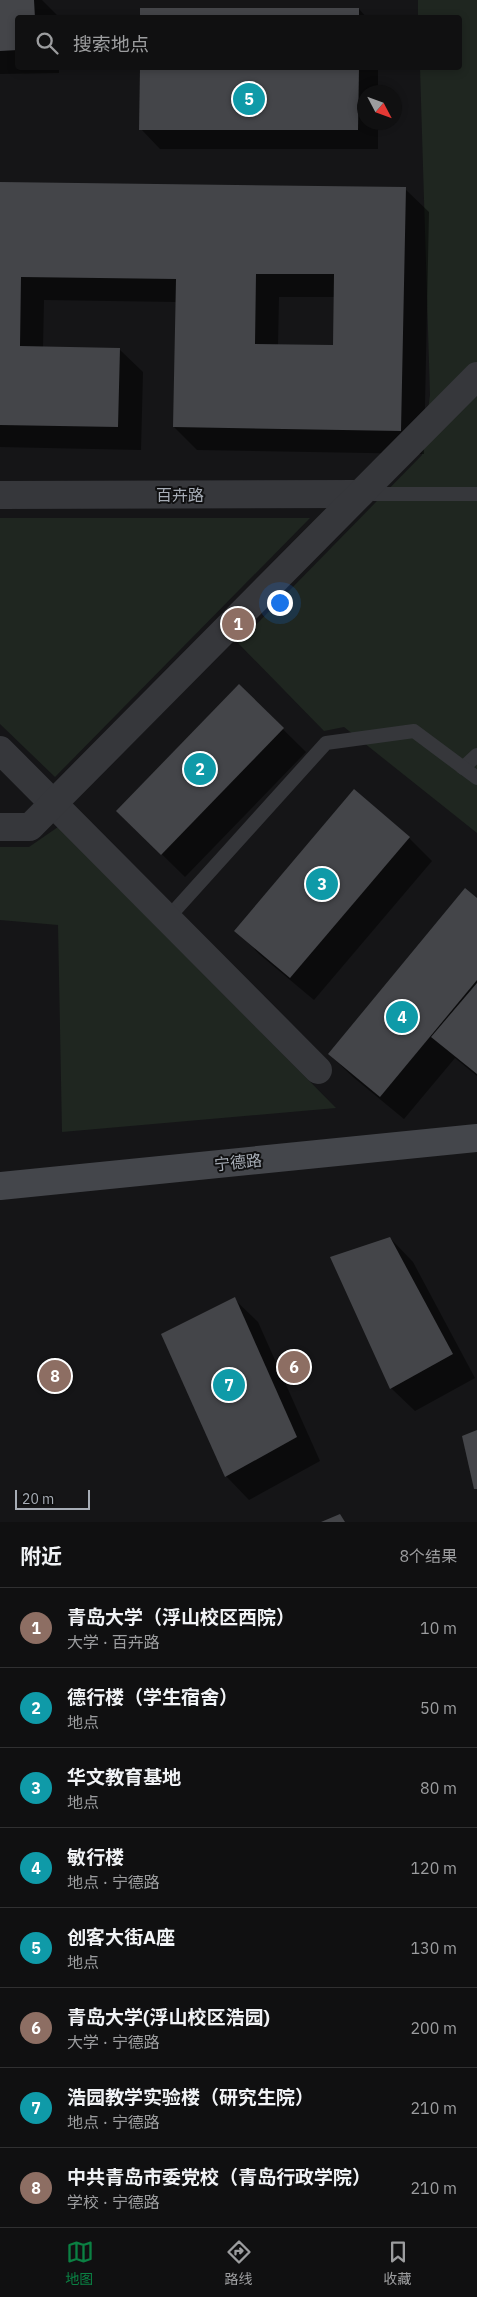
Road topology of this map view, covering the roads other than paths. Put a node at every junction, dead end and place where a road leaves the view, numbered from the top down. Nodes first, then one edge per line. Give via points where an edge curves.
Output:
1 (477, 376) edge
2 (360, 494) junction
3 (477, 494) edge
4 (0, 495) edge
5 (0, 750) edge
6 (477, 755) edge
7 (463, 768) junction
8 (477, 778) edge
9 (53, 803) junction
10 (0, 827) edge
11 (168, 918) junction
12 (318, 1070) dead end
13 (477, 1138) edge
14 (0, 1186) edge

1 - 2 street
2 - 3 lane
2 - 4 street, 百卉路
2 - 9 street
5 - 9 street
6 - 7 lane
7 - 8 lane
7 - 11 lane via 414,731 326,743
9 - 10 street via 30,827
9 - 11 street
11 - 12 street
13 - 14 street, 宁德路

